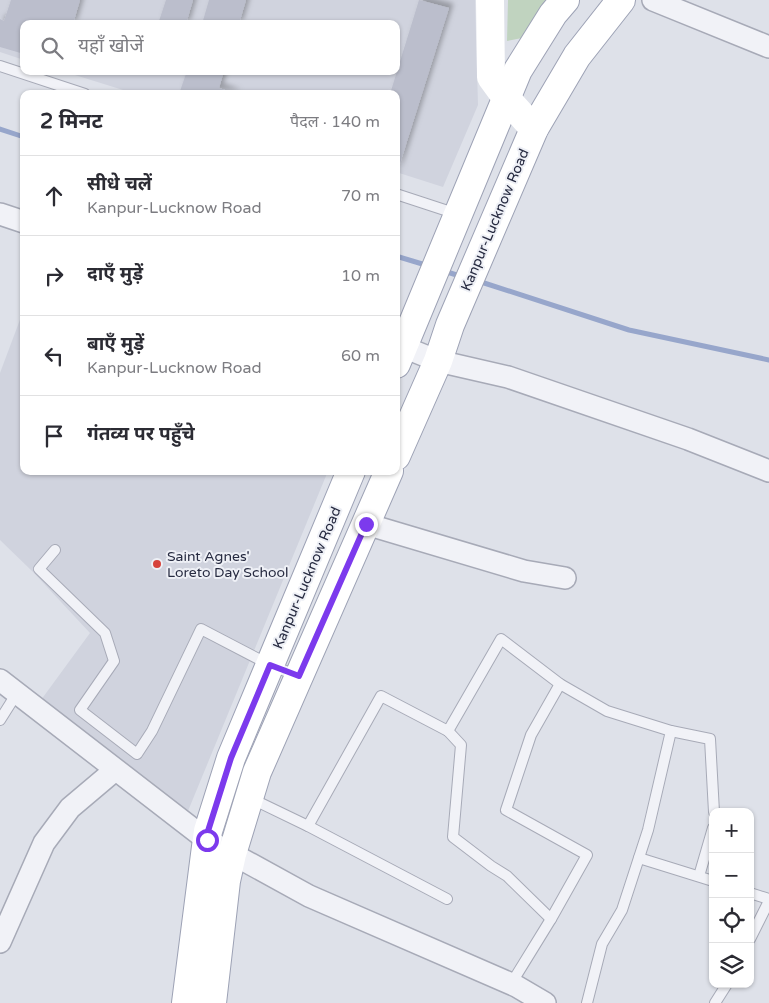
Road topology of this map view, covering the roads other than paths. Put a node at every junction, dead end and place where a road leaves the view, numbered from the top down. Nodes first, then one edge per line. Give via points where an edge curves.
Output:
1 (490, 0) edge
2 (565, 0) edge
3 (622, 0) edge
4 (652, 0) edge
5 (769, 47) edge
6 (0, 66) edge
7 (20, 73) edge
8 (27, 75) edge
9 (73, 90) edge
10 (507, 99) junction
11 (534, 129) junction
12 (400, 195) edge
13 (0, 214) edge
14 (459, 214) junction
15 (20, 221) edge
16 (400, 349) edge
17 (400, 351) edge
18 (438, 361) junction
19 (400, 447) edge
20 (769, 471) edge
21 (349, 475) edge
22 (388, 475) edge
23 (366, 524) junction
24 (55, 550) dead end
25 (565, 578) dead end
26 (270, 665) junction
27 (299, 676) junction
28 (0, 680) edge
29 (560, 684) junction
30 (17, 693) junction
31 (0, 720) edge
32 (672, 730) junction
33 (448, 731) junction
34 (115, 770) junction
35 (249, 797) junction
36 (714, 808) edge
37 (308, 826) junction
38 (207, 840) junction
39 (709, 842) edge
40 (232, 854) junction
41 (639, 858) junction
42 (699, 876) junction
43 (709, 880) edge
44 (754, 894) edge
45 (447, 899) dead end
46 (769, 900) edge
47 (551, 919) junction
48 (754, 931) edge
49 (0, 942) edge
50 (511, 984) junction
51 (724, 988) edge
52 (186, 1003) edge
53 (212, 1003) edge
54 (545, 1003) edge
55 (587, 1003) edge
56 (714, 1003) edge

1 - 10 main road via 491,77
2 - 10 main road via 518,70
3 - 11 main road, Kanpur-Lucknow Road via 577,56
4 - 5 street
6 - 7 lane
8 - 9 lane
10 - 11 main road
10 - 14 main road
11 - 18 main road, Kanpur-Lucknow Road via 450,325
12 - 14 lane
13 - 15 street
14 - 16 main road
17 - 18 street
18 - 19 main road, Kanpur-Lucknow Road
18 - 20 street via 508,377 688,439
21 - 26 main road, Kanpur-Lucknow Road
22 - 23 main road
23 - 25 street via 524,571
23 - 27 main road
24 - 26 lane via 39,569 106,633 114,661 80,710 137,754 152,731 201,629
26 - 27 lane
26 - 38 main road, Kanpur-Lucknow Road via 231,758
27 - 35 main road
28 - 30 street
29 - 32 lane via 607,711
29 - 33 lane via 501,639
29 - 47 lane via 531,735 506,810 588,855
30 - 31 lane
30 - 34 street
32 - 36 lane via 710,739
32 - 41 lane
33 - 37 lane via 381,696
33 - 47 lane via 461,745 453,836 507,876
34 - 38 street
34 - 49 street via 70,808 44,843
35 - 37 lane
35 - 40 main road
37 - 45 lane
38 - 40 street
38 - 52 main road, Kanpur-Lucknow Road
39 - 42 lane
40 - 50 street via 309,896
40 - 53 main road
41 - 42 lane
41 - 55 lane via 622,910 602,944
42 - 43 lane
44 - 46 lane
46 - 48 lane
47 - 50 lane
50 - 54 street
51 - 56 lane

